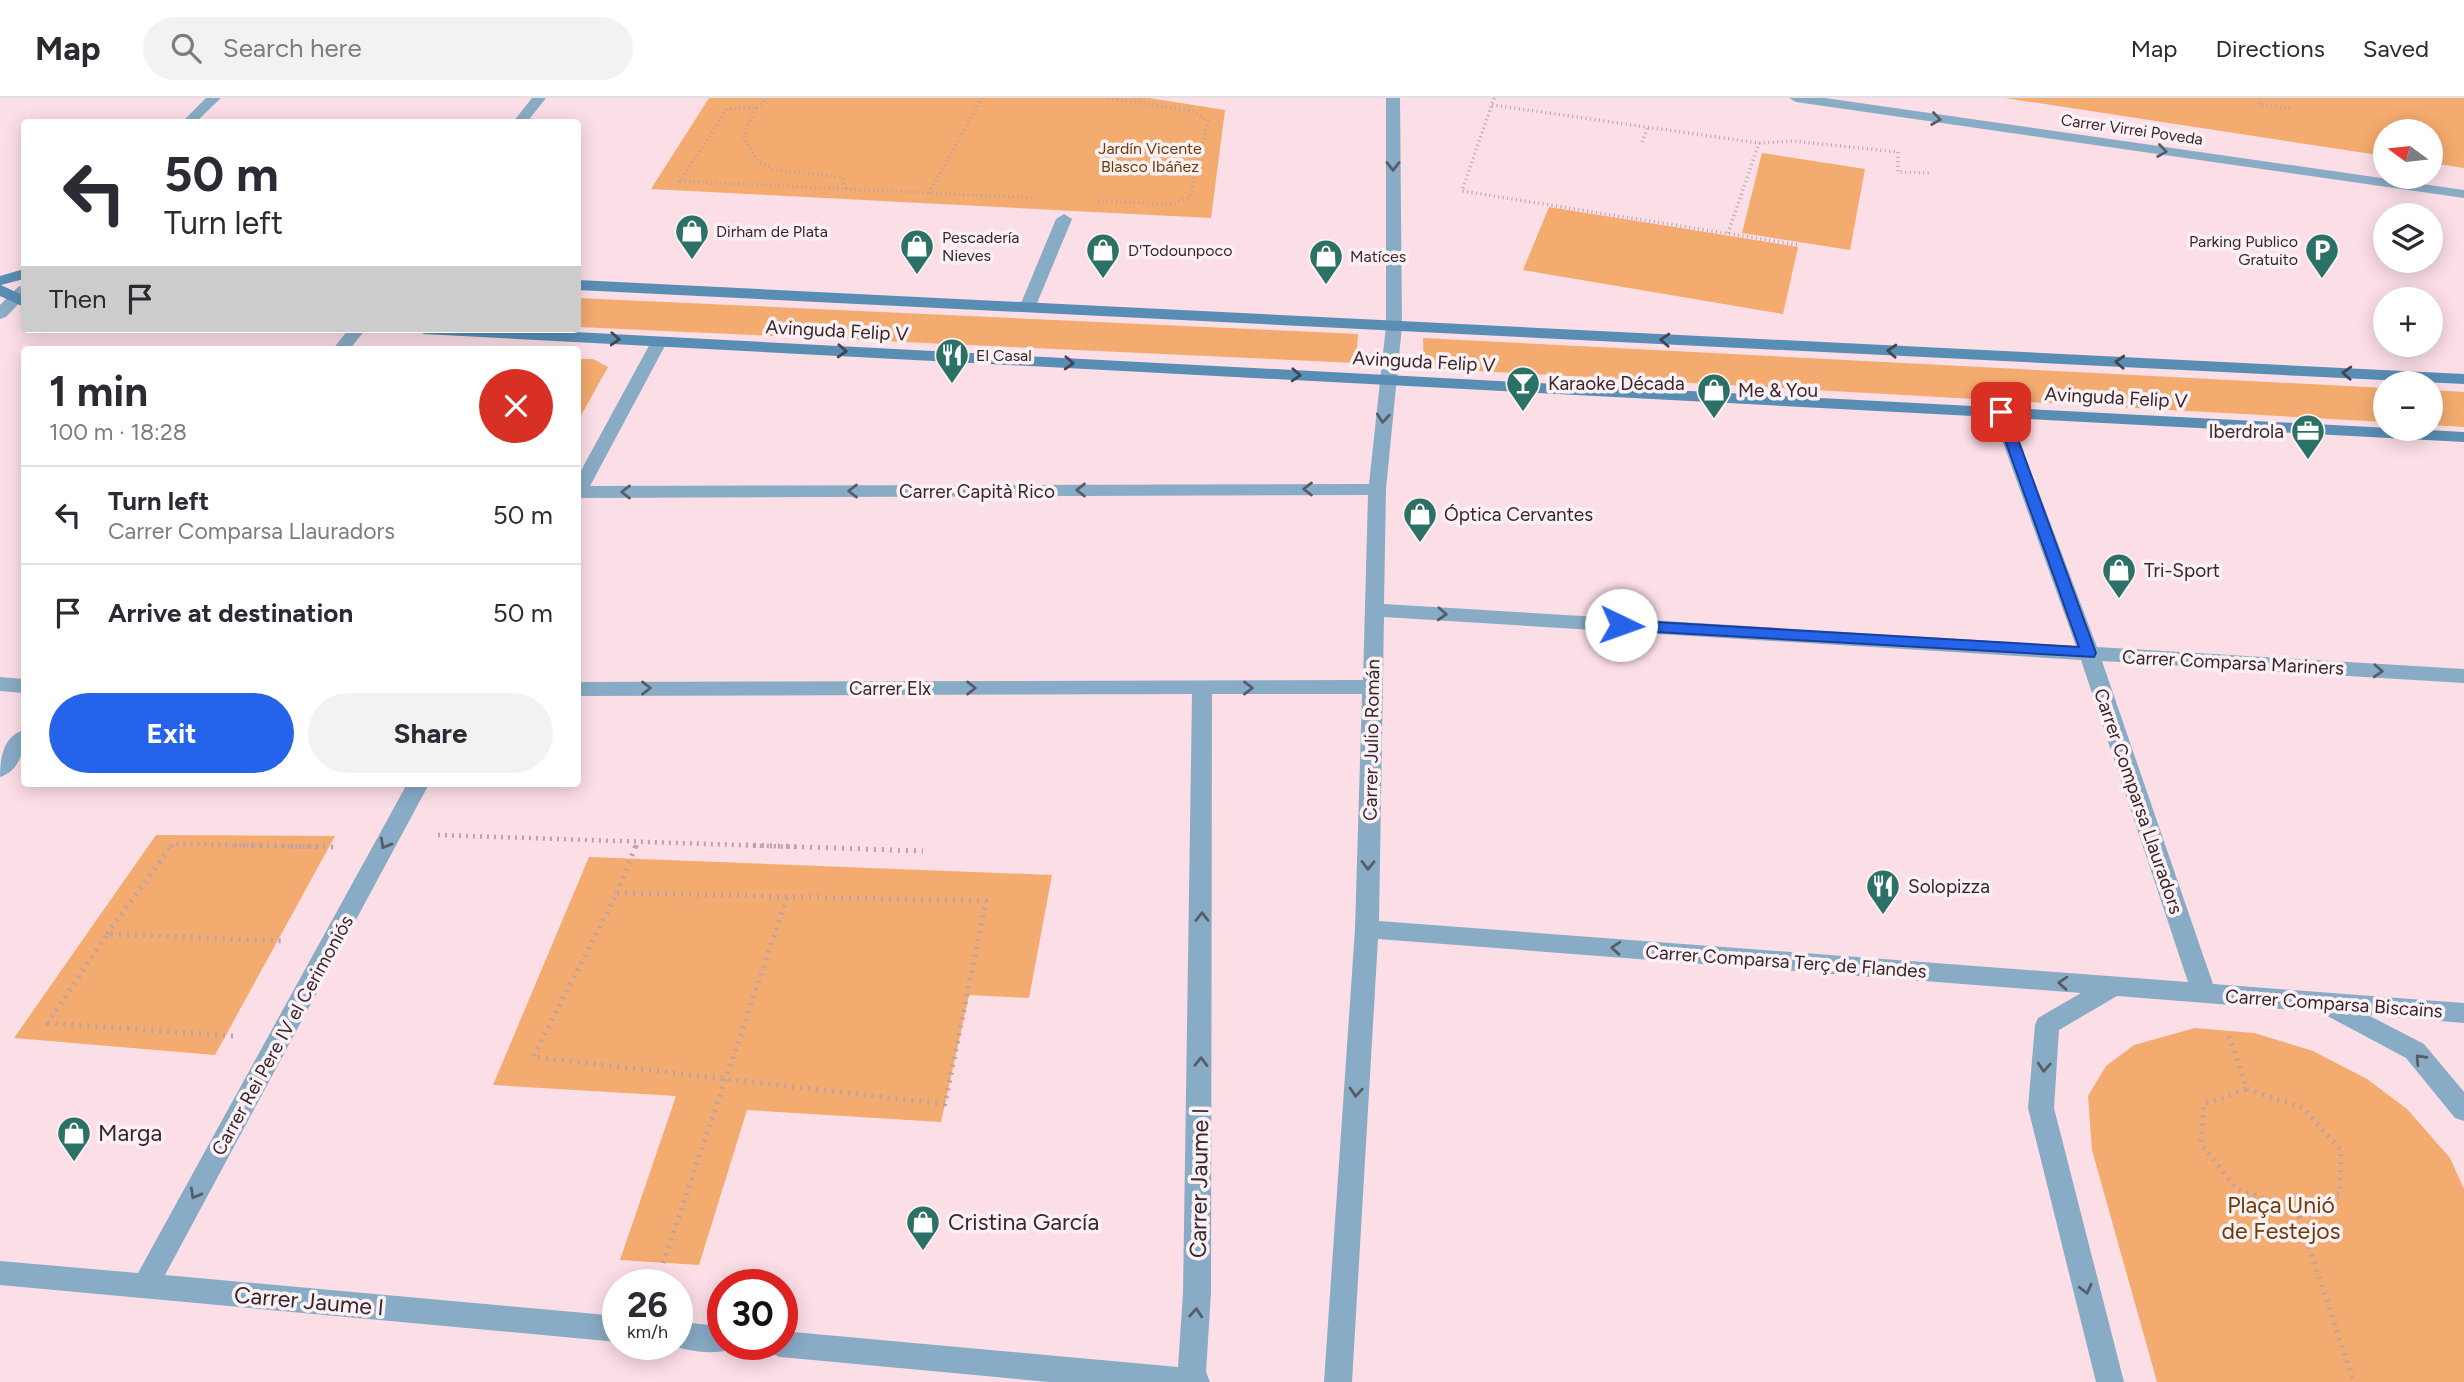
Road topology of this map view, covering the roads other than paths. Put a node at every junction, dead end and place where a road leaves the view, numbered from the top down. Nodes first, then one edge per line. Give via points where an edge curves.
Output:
1 (214, 98) edge
2 (539, 98) edge
3 (1393, 98) edge
4 (1796, 98) edge
5 (1915, 98) edge
6 (1910, 115) junction
7 (193, 119) edge
8 (522, 119) edge
9 (2464, 194) edge
10 (1064, 219) dead end
11 (21, 275) edge
12 (0, 281) edge
13 (581, 285) edge
14 (0, 290) edge
15 (21, 297) edge
16 (21, 298) edge
17 (1027, 308) junction
18 (0, 314) edge
19 (1394, 326) junction
20 (502, 333) edge
21 (659, 341) junction
22 (2464, 379) edge
23 (1387, 380) junction
24 (2001, 412) junction
25 (2464, 437) edge
26 (581, 486) edge
27 (1377, 489) junction
28 (581, 492) edge
29 (1374, 610) junction
30 (2089, 653) junction
31 (2464, 676) edge
32 (0, 684) edge
33 (21, 686) edge
34 (1372, 687) junction
35 (1202, 688) junction
36 (581, 689) edge
37 (21, 741) edge
38 (0, 769) edge
39 (416, 787) edge
40 (1367, 929) junction
41 (2112, 986) junction
42 (2204, 993) junction
43 (2319, 1002) junction
44 (2464, 1013) edge
45 (2464, 1110) edge
46 (0, 1273) edge
47 (145, 1286) junction
48 (602, 1328) edge
49 (798, 1346) edge
50 (1194, 1382) edge
51 (1338, 1382) edge
52 (2110, 1382) edge

1 - 7 street
2 - 8 street
3 -> 19 street, Carrer Julio Román
4 - 6 street, Carrer Virrei Poveda
5 - 6 street
6 -> 9 street, Carrer Virrei Poveda
10 - 17 street
11 - 12 street
13 - 17 street, Avinguda Felip V
14 - 15 street
16 - 18 street
17 - 19 street, Avinguda Felip V
22 -> 19 street, Avinguda Felip V
19 - 23 street, Carrer Julio Román
20 -> 21 street, Avinguda Felip V
21 -> 23 street, Avinguda Felip V
21 - 26 street
23 - 24 street, Avinguda Felip V
23 -> 27 street, Carrer Julio Román
24 - 25 street, Avinguda Felip V
24 - 30 street, Carrer Comparsa Llauradors
27 -> 28 street, Carrer Capità Rico
27 - 29 street, Carrer Julio Román
29 -> 30 street, Carrer Comparsa Mariners
29 - 34 street, Carrer Julio Román
30 -> 31 street, Carrer Comparsa Mariners
30 - 42 street, Carrer Comparsa Llauradors
32 - 33 street
35 -> 34 street, Carrer Elx
34 -> 40 street, Carrer Julio Román
36 -> 35 street, Carrer Elx
50 -> 35 street, Carrer Jaume I
37 - 38 street
39 -> 47 street, Carrer Rei Pere IV el Cerimoniós
41 -> 40 street, Carrer Comparsa Terç de Flandes
40 -> 51 street, Carrer Julio Román
41 - 42 street, Carrer Comparsa Terç de Flandes
41 -> 52 street via 2047,1025 2041,1108
42 - 43 street, Carrer Comparsa Biscaïns
43 - 44 street, Carrer Comparsa Biscaïns
45 -> 43 street via 2414,1051
46 - 47 street, Carrer Jaume I
47 - 48 street, Carrer Jaume I
49 - 50 street, Carrer Jaume I

